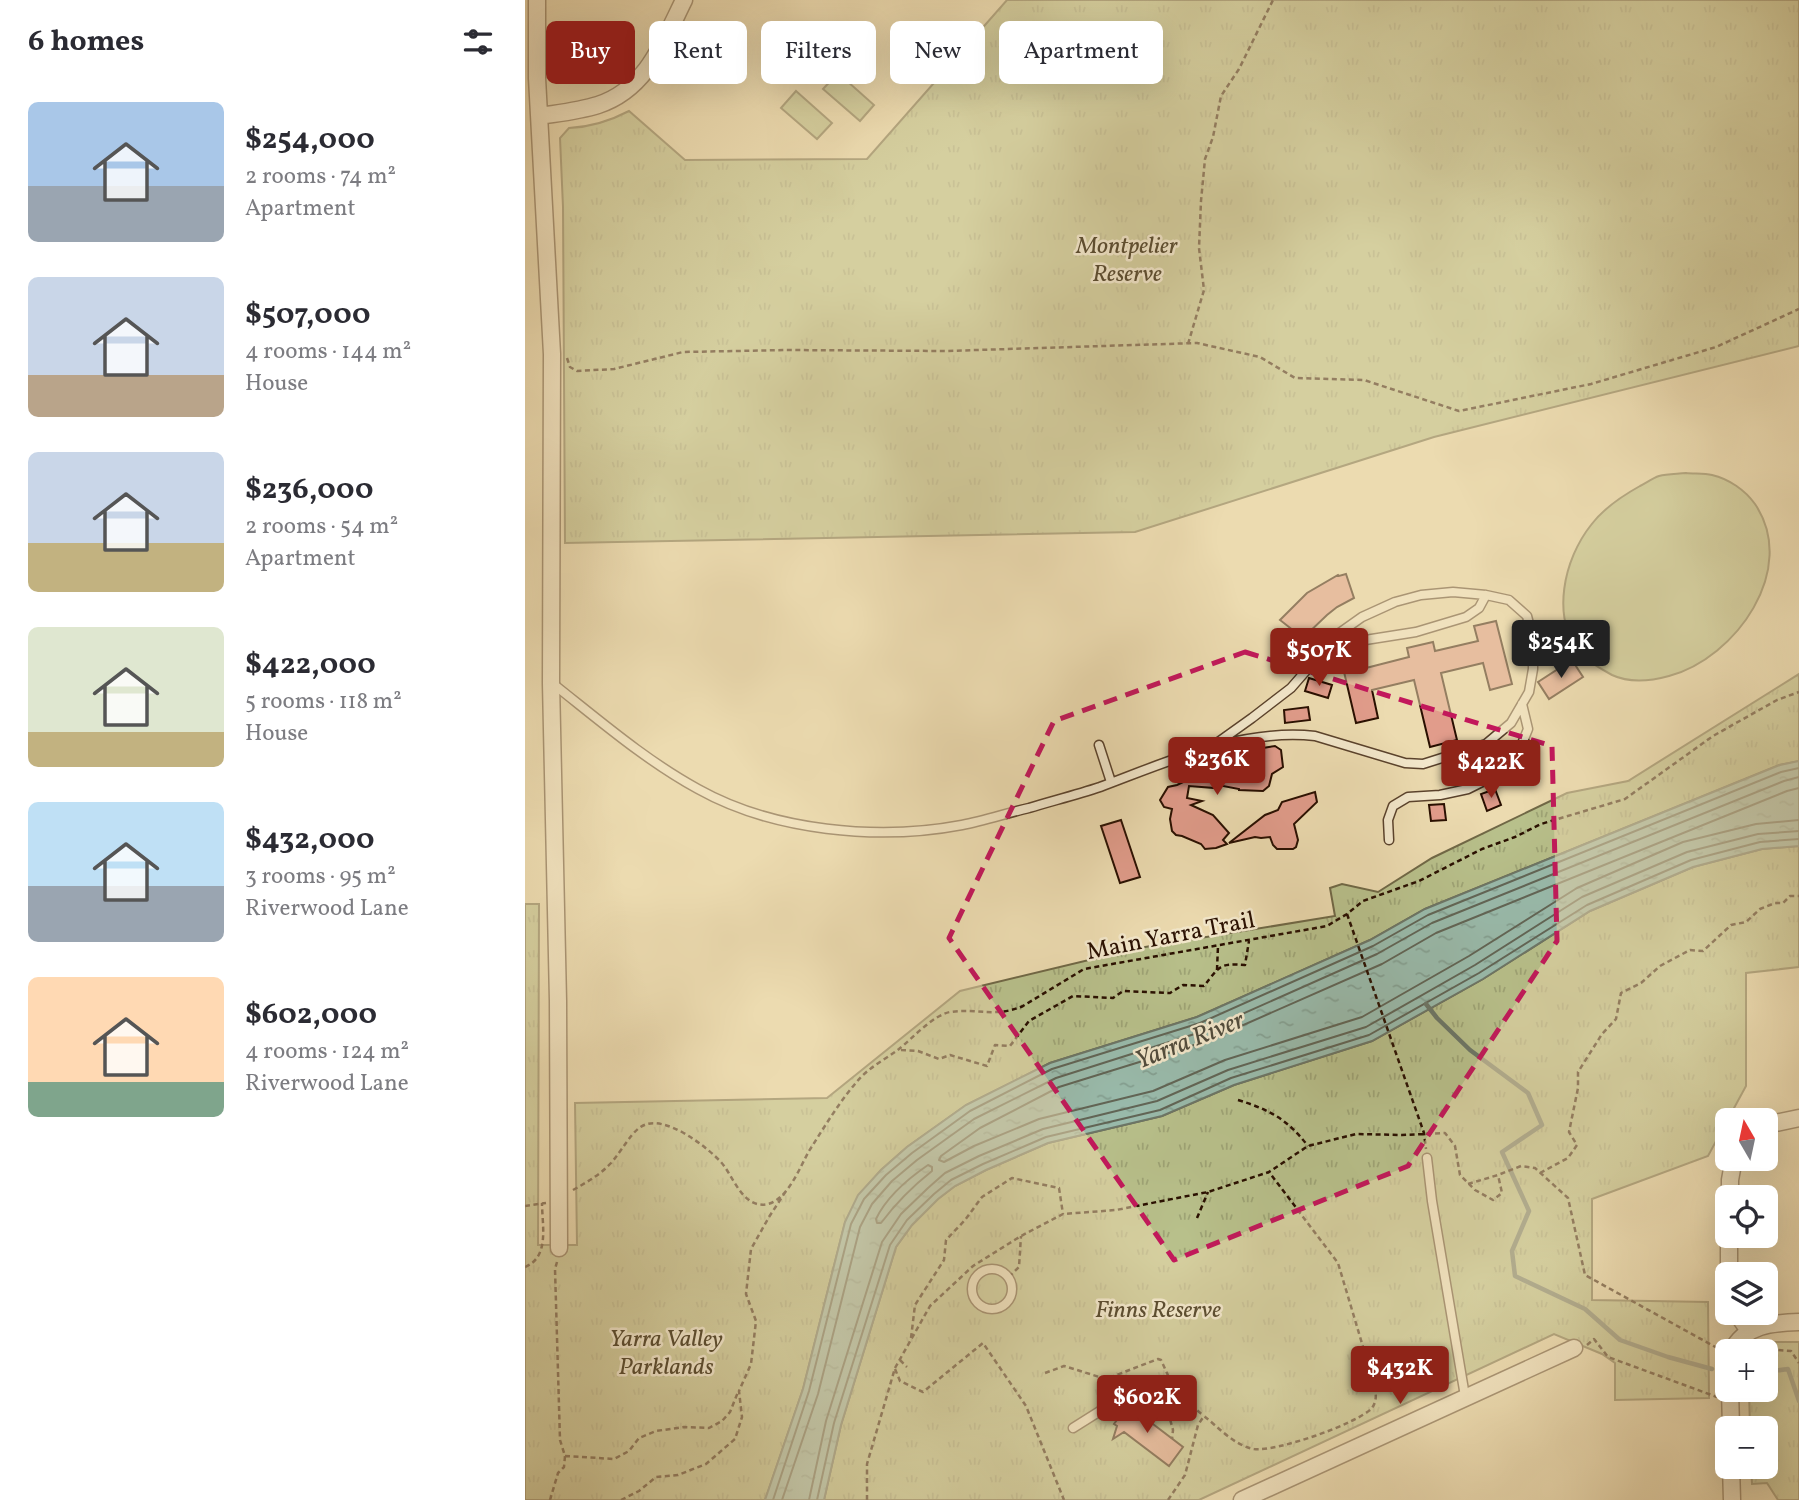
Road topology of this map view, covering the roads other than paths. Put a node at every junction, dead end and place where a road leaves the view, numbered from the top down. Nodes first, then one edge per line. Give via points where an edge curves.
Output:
1 (537, 0) edge
2 (684, 0) edge
3 (540, 116) junction
4 (1486, 595) junction
5 (1338, 634) junction
6 (551, 682) junction
7 (1522, 704) junction
8 (1099, 745) dead end
9 (1210, 748) junction
10 (1111, 782) junction
11 (1389, 840) dead end
12 (1799, 1118) edge
13 (1778, 1122) edge
14 (1427, 1158) road end
15 (559, 1248) road end
16 (1009, 1278) joint
17 (1799, 1322) edge
18 (1745, 1325) edge
19 (1749, 1331) junction
20 (1738, 1339) edge
21 (1574, 1348) dead end
22 (1127, 1394) dead end
23 (1465, 1396) junction
24 (1073, 1429) dead end
25 (1731, 1479) edge
26 (1242, 1500) edge
27 (1732, 1500) edge

1 - 3 street
2 - 3 street via 655,58 634,85 601,104
3 - 6 street via 552,354
4 - 5 lane via 1453,592 1408,598 1362,617
4 - 5 lane via 1479,608 1466,617 1416,632 1359,641
4 - 7 lane via 1509,600 1527,616 1533,668
5 - 9 lane via 1291,688
6 - 10 lane via 659,765 700,790 742,809 789,822 838,830 900,832 963,825
6 - 15 street via 558,1001 550,1203
7 - 9 lane via 1511,723 1486,744 1423,764 1302,734
7 - 11 lane via 1528,729 1517,756 1495,776 1468,789 1408,797 1393,806
8 - 10 lane
9 - 10 lane
12 - 13 street
14 - 23 lane
16 - 16 lane via 1012,1293 1003,1306 987,1309 974,1300 973,1279 981,1271 1001,1270
17 - 19 street
18 - 19 street
19 - 20 street
21 - 23 street
22 - 24 lane
23 - 26 street
25 - 27 street

